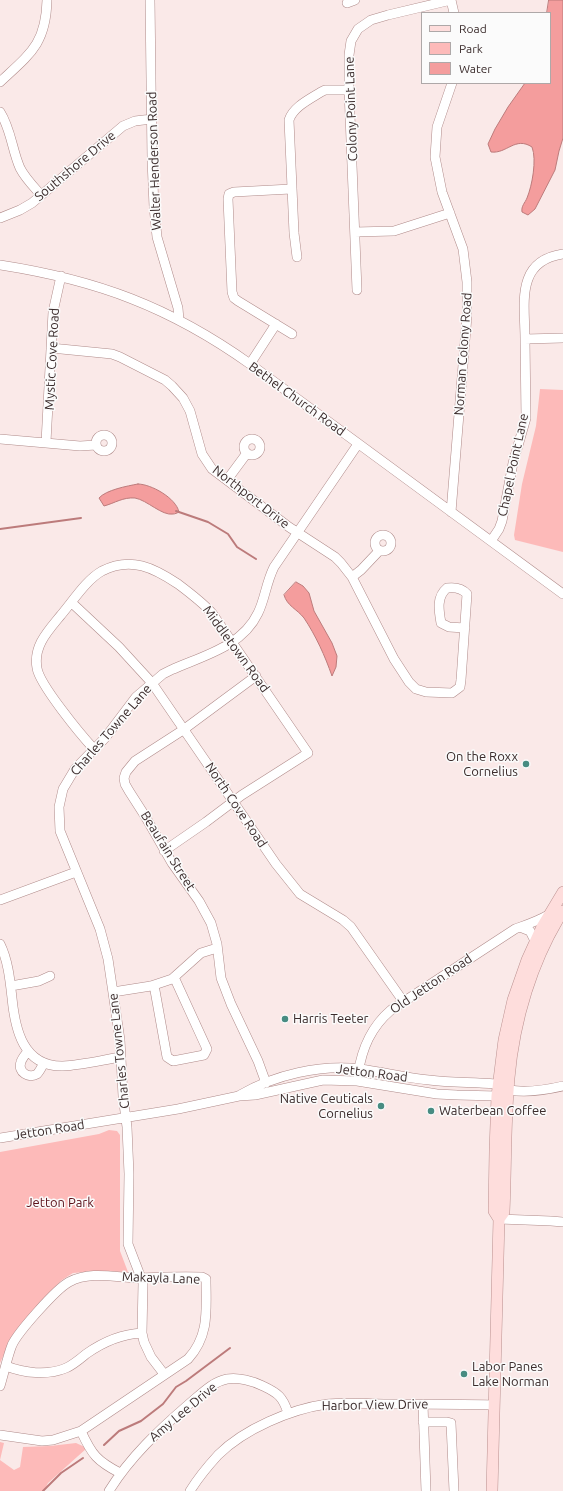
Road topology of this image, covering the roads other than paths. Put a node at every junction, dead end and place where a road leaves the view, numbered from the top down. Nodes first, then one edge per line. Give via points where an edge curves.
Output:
1 (47, 0) edge
2 (150, 0) edge
3 (451, 0) edge
4 (454, 12) edge
5 (0, 82) edge
6 (452, 84) edge
7 (349, 90) junction
8 (0, 112) edge
9 (152, 119) junction
10 (291, 189) junction
11 (41, 195) junction
12 (450, 213) junction
13 (0, 218) edge
14 (355, 232) junction
15 (563, 254) edge
16 (297, 257) dead end
17 (0, 265) edge
18 (61, 276) junction
19 (358, 290) dead end
20 (179, 320) junction
21 (276, 324) junction
22 (292, 334) dead end
23 (563, 338) edge
24 (525, 339) junction
25 (52, 348) junction
26 (250, 364) junction
27 (0, 439) edge
28 (46, 442) junction
29 (358, 444) junction
30 (96, 445) dead end
31 (246, 453) dead end
32 (227, 480) junction
33 (452, 512) junction
34 (298, 532) junction
35 (491, 541) junction
36 (379, 550) dead end
37 (352, 577) junction
38 (563, 594) edge
39 (72, 603) junction
40 (465, 628) junction
41 (232, 643) junction
42 (256, 676) junction
43 (152, 683) junction
44 (183, 730) junction
45 (94, 749) junction
46 (233, 802) junction
47 (164, 851) junction
48 (76, 872) junction
49 (563, 892) edge
50 (0, 900) edge
51 (563, 911) edge
52 (548, 915) junction
53 (520, 927) junction
54 (535, 941) junction
55 (0, 944) edge
56 (217, 948) junction
57 (50, 976) dead end
58 (174, 977) junction
59 (154, 985) junction
60 (11, 986) junction
61 (113, 992) junction
62 (403, 1001) junction
63 (28, 1051) junction
64 (121, 1057) junction
65 (44, 1063) junction
66 (359, 1069) junction
67 (357, 1081) junction
68 (266, 1083) junction
69 (563, 1086) edge
70 (497, 1090) junction
71 (508, 1090) junction
72 (239, 1096) junction
73 (125, 1118) junction
74 (0, 1138) edge
75 (499, 1219) junction
76 (563, 1222) edge
77 (140, 1278) junction
78 (142, 1333) junction
79 (6, 1366) junction
80 (164, 1374) junction
81 (0, 1386) edge
82 (423, 1404) junction
83 (494, 1405) junction
84 (288, 1413) junction
85 (423, 1422) junction
86 (81, 1431) junction
87 (0, 1435) edge
88 (120, 1474) junction
89 (109, 1491) edge
90 (190, 1491) edge
91 (426, 1491) edge
92 (454, 1491) edge
93 (492, 1491) edge

1 - 5 street via 45,23 39,42
2 - 9 street, Walter Henderson Road
3 - 4 street
3 - 7 street, Colony Point Lane via 379,17 358,29 350,46
6 - 12 street, Norman Colony Road via 437,127 435,157 438,179
7 - 10 street via 325,90 290,116
7 - 14 street, Colony Point Lane
8 - 11 street via 8,127 20,168
9 - 11 street, Southshore Drive via 128,122
9 - 20 street, Walter Henderson Road via 155,225
10 - 16 street
10 - 21 street via 234,192 229,194 228,199 230,268 234,298
11 - 13 street, Southshore Drive via 20,210
12 - 14 street via 394,231
12 - 33 street, Norman Colony Road via 463,249 468,300
14 - 19 street, Colony Point Lane
15 - 24 street, Chapel Point Lane via 542,261 527,280 524,292
17 - 18 street, Bethel Church Road
18 - 20 street, Bethel Church Road via 134,299
18 - 25 street, Mystic Cove Road via 53,312
20 - 26 street, Bethel Church Road via 209,336
21 - 22 street
21 - 26 street
23 - 24 street
24 - 35 street, Chapel Point Lane via 526,418 513,463 502,520
25 - 28 street, Mystic Cove Road
25 - 32 street, Northport Drive via 112,354 165,380 186,404 202,454 212,468
26 - 29 street, Bethel Church Road
27 - 28 street
28 - 30 street
29 - 33 street, Bethel Church Road
29 - 34 street, Charles Towne Lane
31 - 32 street
32 - 34 street, Northport Drive
33 - 35 street, Bethel Church Road
34 - 37 street, Northport Drive via 335,557
34 - 41 street, Charles Towne Lane via 269,577 259,612 244,634
35 - 38 street, Bethel Church Road
36 - 37 street
37 - 40 street, Northport Drive via 405,677 416,689 452,693 460,687
39 - 41 street, Middletown Road via 86,585 102,571 121,565 142,565 158,571 203,603
39 - 43 street, North Cove Road via 119,647
39 - 45 street, Middletown Road via 40,643 36,667 45,685
40 - 40 street via 467,594 464,590 447,588 440,598 441,623 449,627
41 - 42 street, Middletown Road
41 - 43 street, Charles Towne Lane via 171,670
42 - 44 street, Beaufain Street
42 - 46 street, Middletown Road via 308,753
43 - 44 street, North Cove Road
43 - 45 street, Charles Towne Lane via 136,697
44 - 46 street, North Cove Road
44 - 47 street, Beaufain Street via 135,761 124,778 128,791 149,822
45 - 48 street, Charles Towne Lane via 69,778 63,789 59,807 60,831
46 - 47 street
46 - 62 street, North Cove Road via 300,894 351,927
47 - 56 street, Beaufain Street via 199,901 210,923
48 - 50 street
48 - 61 street, Charles Towne Lane via 100,929
49 - 52 main road
51 - 71 main road via 529,983 513,1045
52 - 53 street, Old Jetton Road
52 - 54 main road
53 - 54 street via 530,931
53 - 62 street, Old Jetton Road
54 - 70 main road via 519,980 508,1019
55 - 60 street
56 - 58 street via 200,953
56 - 68 street, Beaufain Street via 223,984
57 - 60 street
58 - 59 street
58 - 59 street via 207,1049 204,1055 173,1061 167,1057
59 - 61 street
60 - 63 street via 16,1027
61 - 64 street, Charles Towne Lane
62 - 66 street, Old Jetton Road via 383,1017 371,1032 363,1050
63 - 65 street
63 - 65 street via 20,1065 23,1072 35,1075
64 - 65 street via 63,1066
64 - 73 street, Charles Towne Lane
66 - 67 street, Old Jetton Road
66 - 68 street, Jetton Road via 312,1070
66 - 70 street, Jetton Road
67 - 70 street, Jetton Road via 437,1094
67 - 72 street, Jetton Road via 323,1080 255,1095
68 - 72 street, Jetton Road
69 - 71 street via 543,1090
70 - 71 street, Jetton Road
70 - 75 main road via 494,1211
71 - 75 main road via 504,1212
72 - 73 street, Jetton Road
73 - 74 street, Jetton Road
73 - 77 street, Charles Towne Lane via 129,1174 128,1244
75 - 76 street
75 - 83 main road
77 - 78 street, Charles Towne Lane via 143,1283
77 - 79 street, Makayla Lane via 96,1275 69,1282 57,1291 21,1332 13,1344
77 - 80 street, Makayla Lane via 172,1276 206,1279 206,1318 200,1343 188,1359
78 - 79 street via 107,1341 66,1368 32,1372 18,1371
78 - 80 street, Charles Towne Lane via 146,1349
79 - 81 street, Makayla Lane
80 - 86 street, Makayla Lane
82 - 83 street, Harbor View Drive
82 - 84 street, Harbor View Drive via 334,1404
82 - 85 street
83 - 93 main road
84 - 88 street, Amy Lee Drive via 275,1391 237,1378 220,1381 209,1387 160,1429
84 - 90 street, Harbor View Drive via 247,1434 219,1454
85 - 91 street
85 - 92 street via 451,1423
86 - 87 street, Makayla Lane via 42,1441
86 - 88 street via 94,1456
88 - 89 street, Amy Lee Drive

